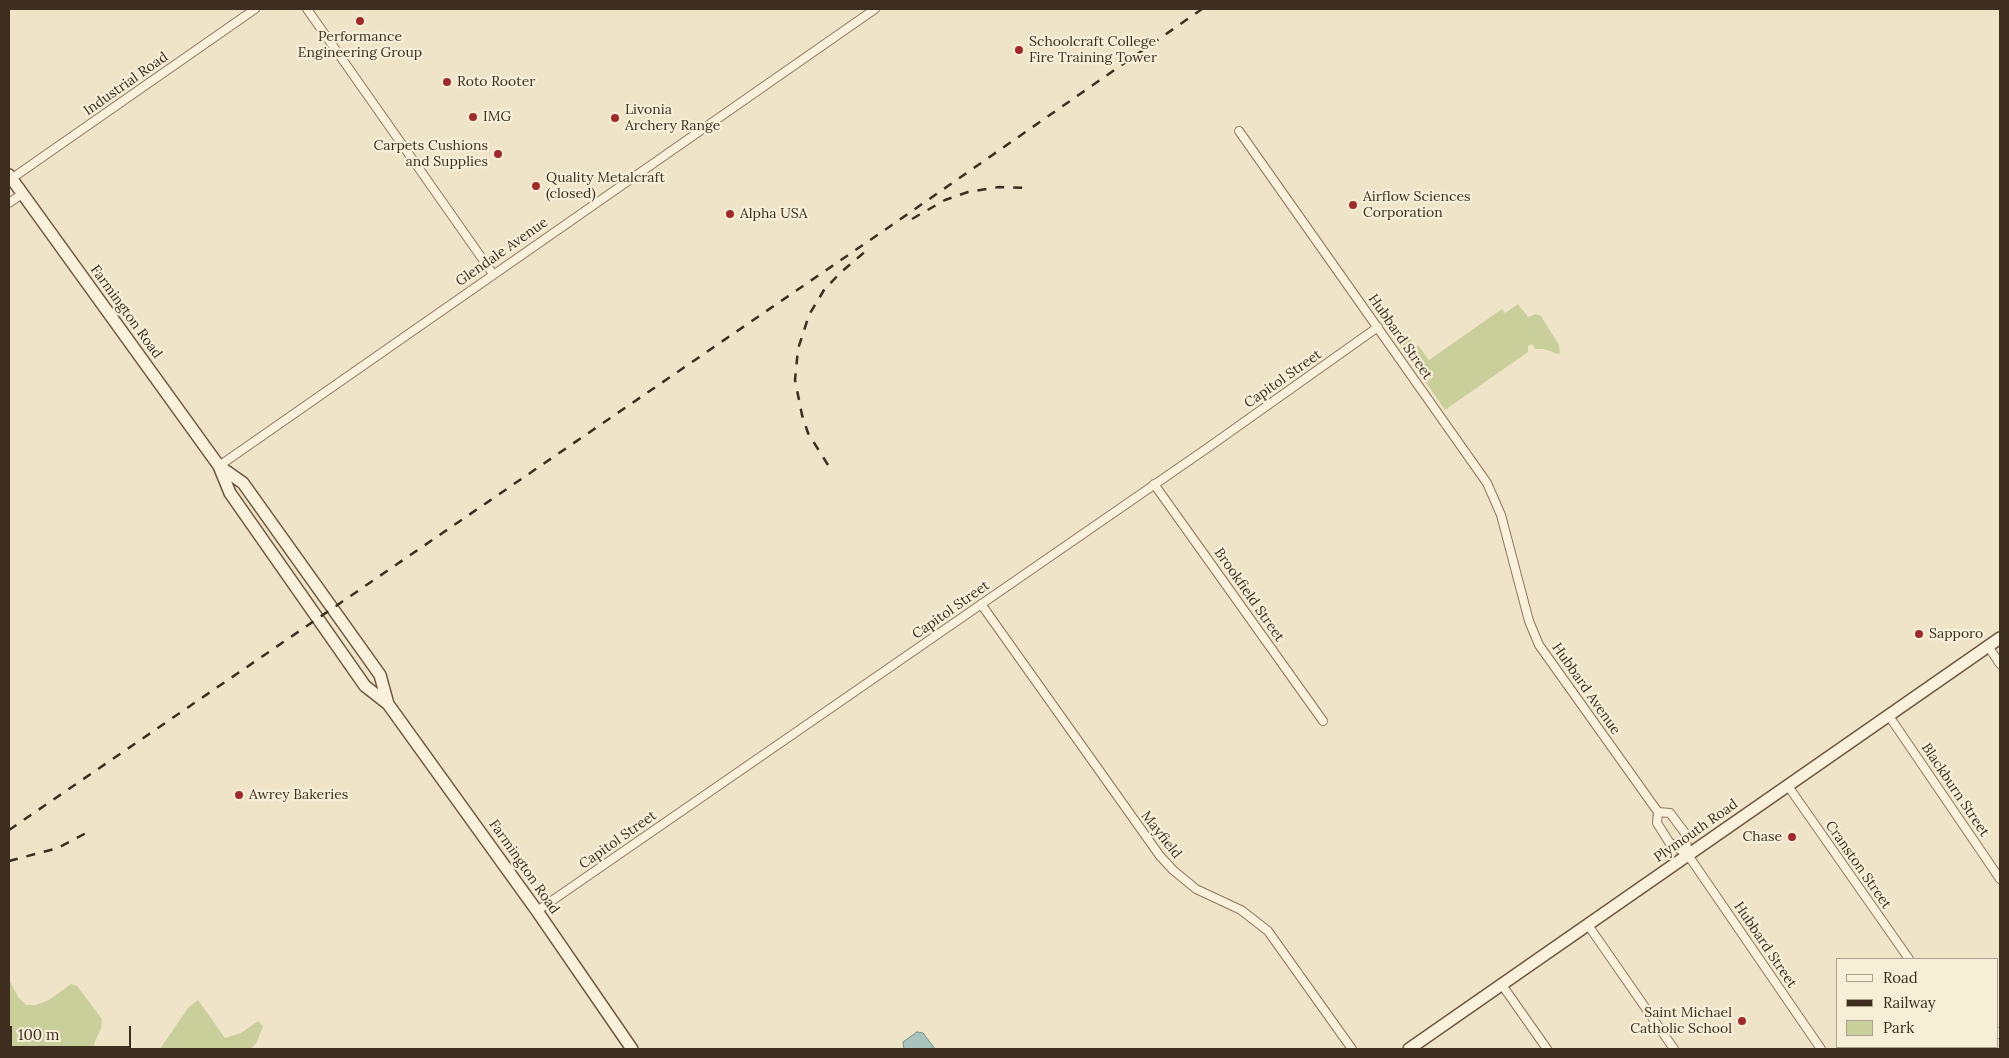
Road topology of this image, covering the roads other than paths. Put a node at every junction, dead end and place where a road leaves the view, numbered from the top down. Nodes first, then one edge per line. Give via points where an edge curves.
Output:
1 (255, 9) edge
2 (306, 9) edge
3 (875, 9) edge
4 (1239, 131) dead end
5 (10, 177) edge
6 (22, 194) junction
7 (9, 202) edge
8 (493, 274) junction
9 (1378, 327) junction
10 (218, 466) junction
11 (1154, 484) junction
12 (1516, 571) joint
13 (981, 604) junction
14 (2000, 638) edge
15 (1988, 646) junction
16 (2000, 664) edge
17 (388, 704) junction
18 (1889, 716) junction
19 (1323, 721) dead end
20 (1788, 786) junction
21 (1658, 812) junction
22 (1688, 855) junction
23 (2000, 879) edge
24 (537, 910) junction
25 (1588, 925) junction
26 (1908, 958) edge
27 (1502, 985) junction
28 (1415, 1048) edge
29 (632, 1049) edge
30 (1352, 1049) edge
31 (1547, 1049) edge
32 (1674, 1049) edge
33 (1821, 1049) edge

1 - 5 street, Industrial Road
2 - 8 street
3 - 8 street, Glendale Avenue
4 - 9 street, Hubbard Street
5 - 6 main road, Farmington Road
6 - 7 street
6 - 10 main road, Farmington Road
8 - 10 street, Glendale Avenue
9 - 11 street, Capitol Street
9 - 12 street, Hubbard Street via 1487,483 1502,515
10 - 17 main road, Farmington Road via 230,493 365,686
10 - 17 main road, Farmington Road via 243,483 380,675
11 - 13 street, Capitol Street
11 - 19 street, Brookfield Street
12 - 21 street, Hubbard Avenue via 1528,621 1539,645
13 - 24 street, Capitol Street
13 - 30 street, Mayfield via 1160,856 1196,889 1241,910 1268,931
14 - 15 main road, Plymouth Road
15 - 16 street
15 - 18 main road, Plymouth Road
17 - 24 main road, Farmington Road
18 - 20 main road, Plymouth Road
18 - 23 street, Blackburn Street
20 - 22 main road, Plymouth Road
20 - 26 street, Cranston Street
21 - 22 street, Hubbard Avenue via 1657,823 1669,842
21 - 22 street, Hubbard Avenue via 1670,813 1685,833
22 - 25 main road, Plymouth Road
22 - 33 street, Hubbard Street
24 - 29 main road, Farmington Road
25 - 27 main road, Plymouth Road
25 - 32 street
27 - 28 main road, Plymouth Road
27 - 31 street

